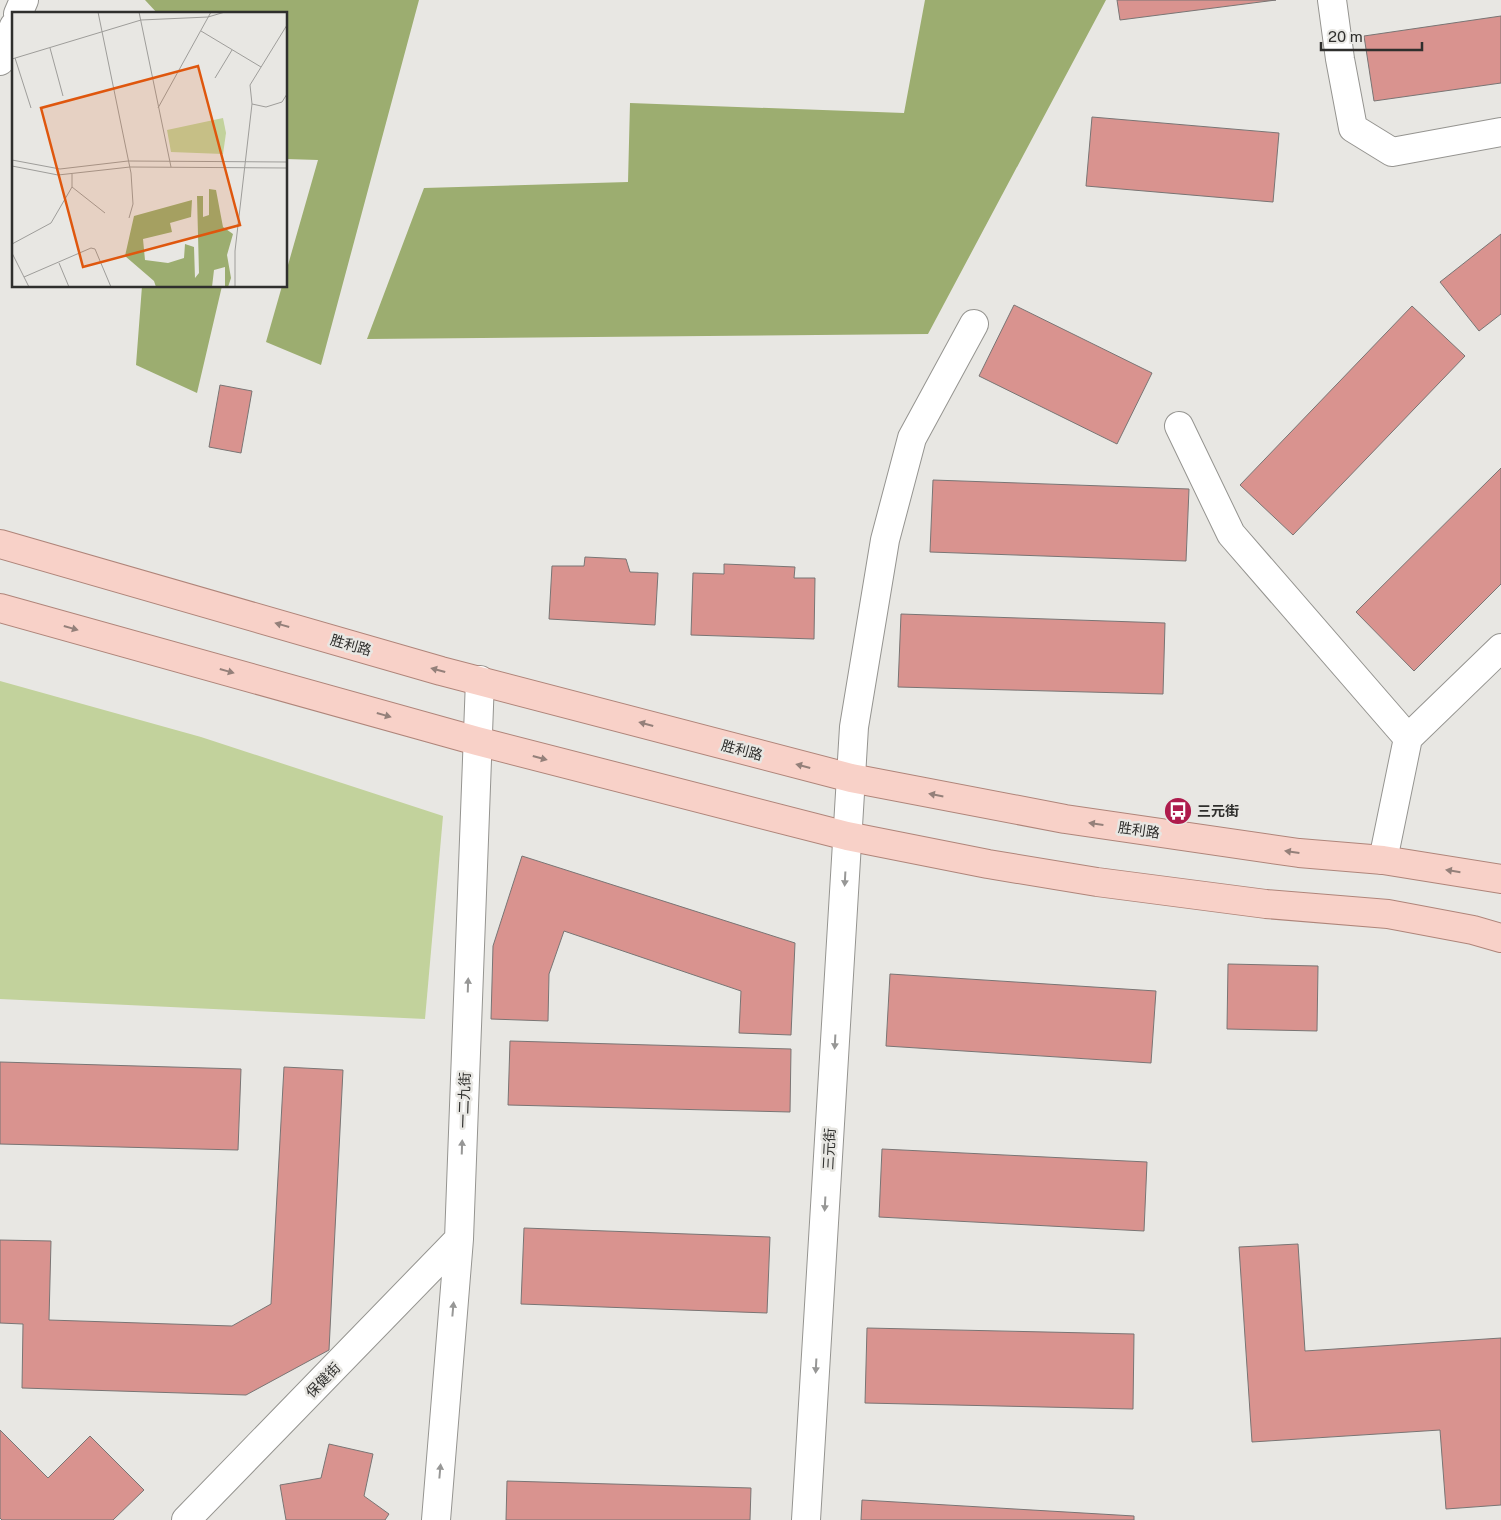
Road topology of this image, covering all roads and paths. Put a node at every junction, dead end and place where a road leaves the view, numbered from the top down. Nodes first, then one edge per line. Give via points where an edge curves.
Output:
1 (24, 0) edge
2 (1332, 0) edge
3 (19, 12) edge
4 (12, 31) edge
5 (0, 61) edge
6 (1501, 132) edge
7 (974, 324) dead end
8 (1179, 426) dead end
9 (0, 544) edge
10 (12, 611) edge
11 (1501, 648) edge
12 (480, 680) junction
13 (1408, 738) junction
14 (477, 741) junction
15 (851, 778) junction
16 (847, 836) junction
17 (1384, 860) junction
18 (1501, 879) edge
19 (1501, 938) edge
20 (459, 1239) junction
21 (186, 1520) edge
22 (436, 1520) edge
23 (806, 1520) edge

1 - 3 street
2 - 6 street via 1352,128 1392,152
4 - 5 street
7 - 15 street, 三元街 via 912,438 885,540 854,727
8 - 13 street via 1231,534
12 -> 9 main road, 胜利路
10 -> 14 main road
11 - 13 street
12 - 14 street, 一二九街
15 -> 12 main road, 胜利路
13 - 17 street
14 -> 16 main road
20 -> 14 street, 一二九街
15 - 16 street, 三元街
17 -> 15 main road, 胜利路 via 1298,853 1064,819
16 - 19 main road via 1098,882 1266,904 1388,914
16 -> 23 street, 三元街
18 -> 17 main road, 胜利路
20 - 21 street, 保健街
22 -> 20 street, 一二九街

